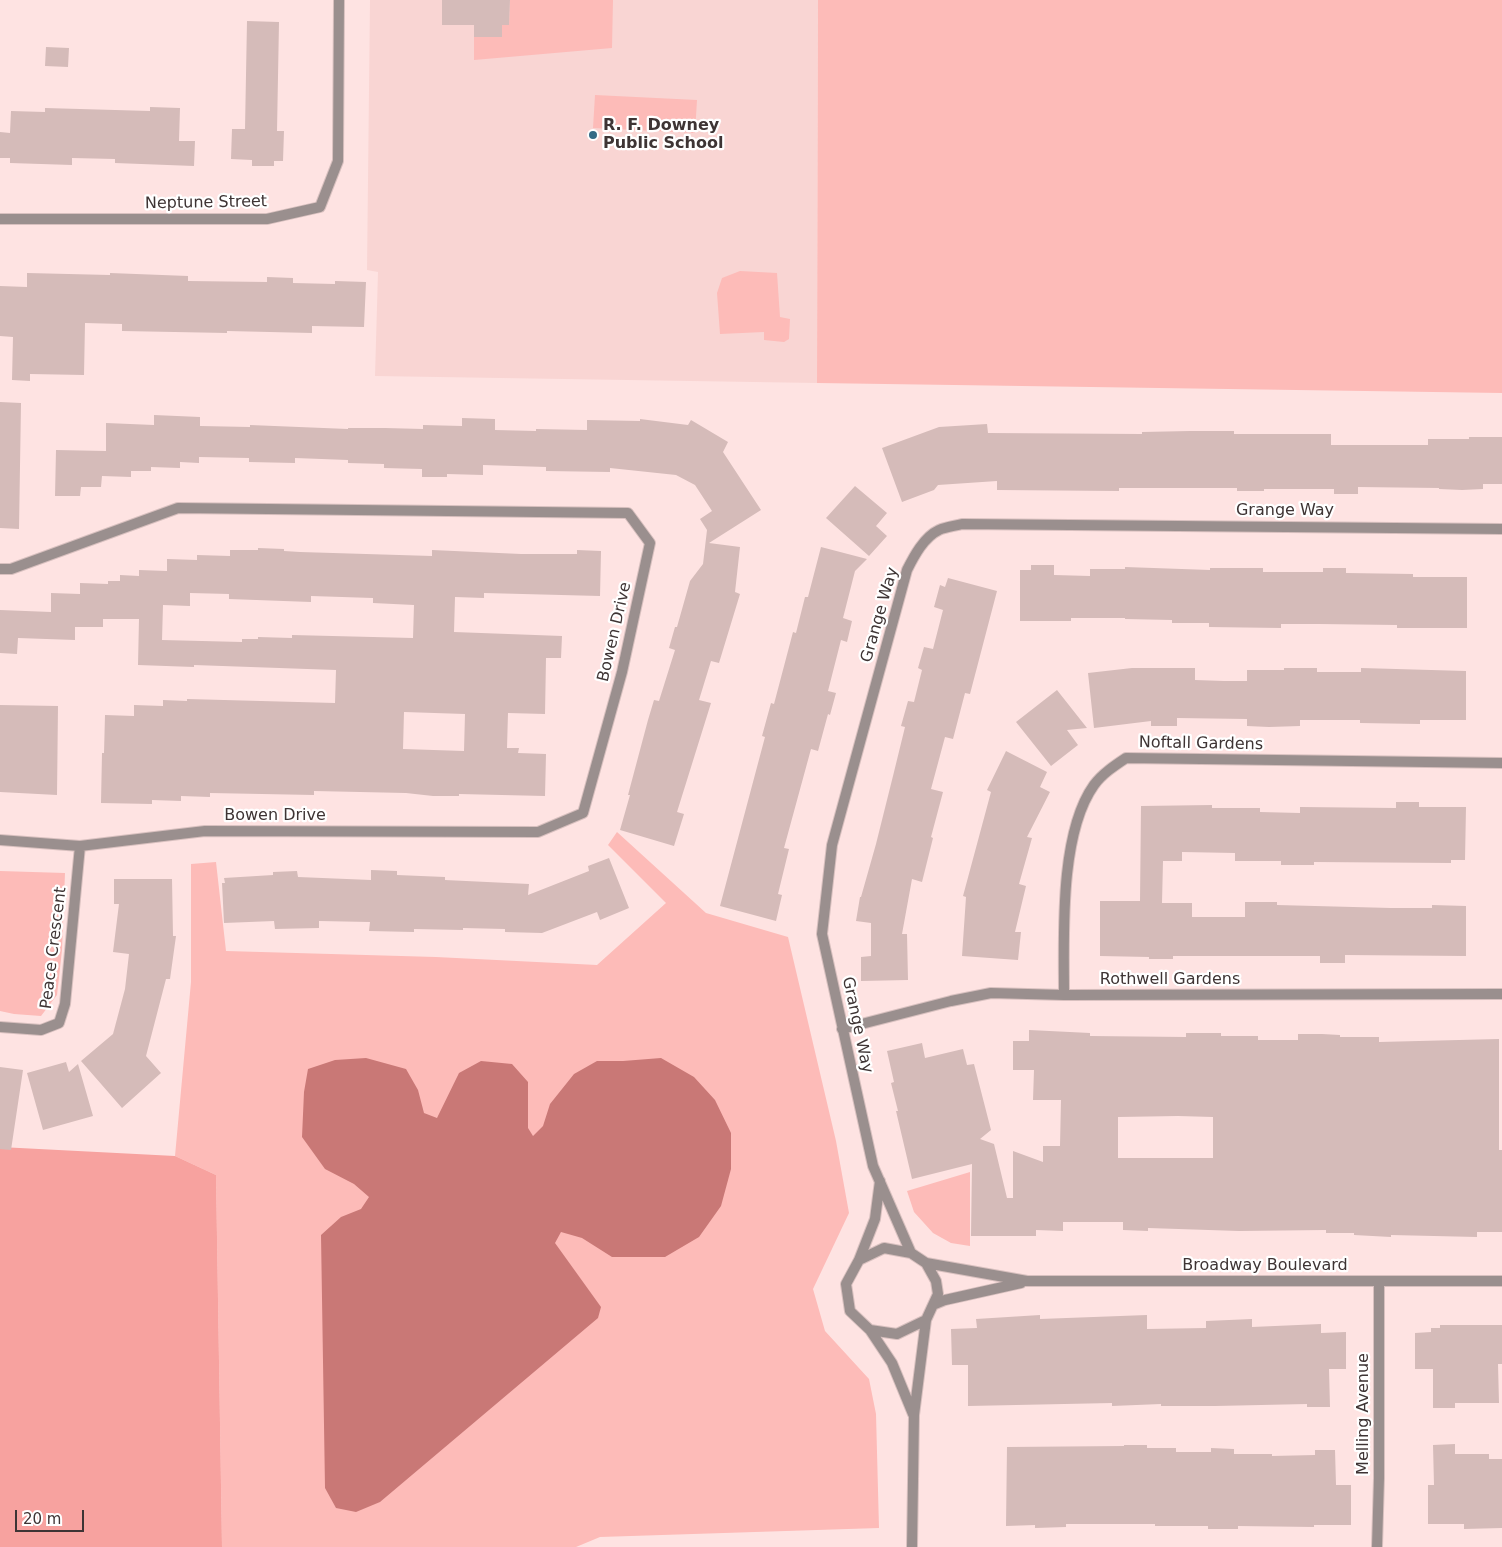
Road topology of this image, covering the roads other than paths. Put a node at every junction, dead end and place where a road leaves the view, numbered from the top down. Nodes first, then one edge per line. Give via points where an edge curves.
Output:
1 (339, 0) edge
2 (0, 219) edge
3 (1502, 529) edge
4 (0, 569) edge
5 (1502, 763) edge
6 (0, 840) edge
7 (80, 846) junction
8 (1502, 994) edge
9 (1064, 995) junction
10 (0, 1027) edge
11 (842, 1029) junction
12 (880, 1180) junction
13 (911, 1253) junction
14 (859, 1260) junction
15 (926, 1263) junction
16 (1027, 1281) junction
17 (1378, 1281) junction
18 (1502, 1281) edge
19 (933, 1305) junction
20 (926, 1320) junction
21 (870, 1330) junction
22 (914, 1414) junction
23 (912, 1547) edge
24 (1376, 1547) edge

1 - 2 street, Neptune Street via 338,161 320,207 267,219
3 - 11 street, Grange Way via 962,524 938,530 925,541 908,570 832,845 822,934
4 - 7 street, Bowen Drive via 11,569 178,508 628,513 650,543 622,672 583,812 538,832 205,831
5 - 9 street, Noftall Gardens via 1126,758 1107,770 1094,785 1082,806 1073,838 1064,908
6 - 7 street, Bowen Drive
7 - 10 street, Peace Crescent via 65,1004 59,1023 41,1030
8 - 9 street, Rothwell Gardens
9 - 11 street, Rothwell Gardens via 991,993
11 - 12 street, Grange Way via 872,1166
12 - 13 street, Grange Way
12 - 14 street via 875,1219
13 - 14 street via 884,1248
13 - 15 street
14 - 21 street via 846,1284 850,1311
15 - 16 street, Broadway Boulevard
15 - 19 street via 936,1281 938,1294
16 - 17 street, Broadway Boulevard
16 - 19 street, Broadway Boulevard
17 - 18 street, Broadway Boulevard
17 - 24 street, Melling Avenue
19 - 20 street
20 - 21 street via 897,1334
20 - 22 street
21 - 22 street via 892,1363
22 - 23 street

